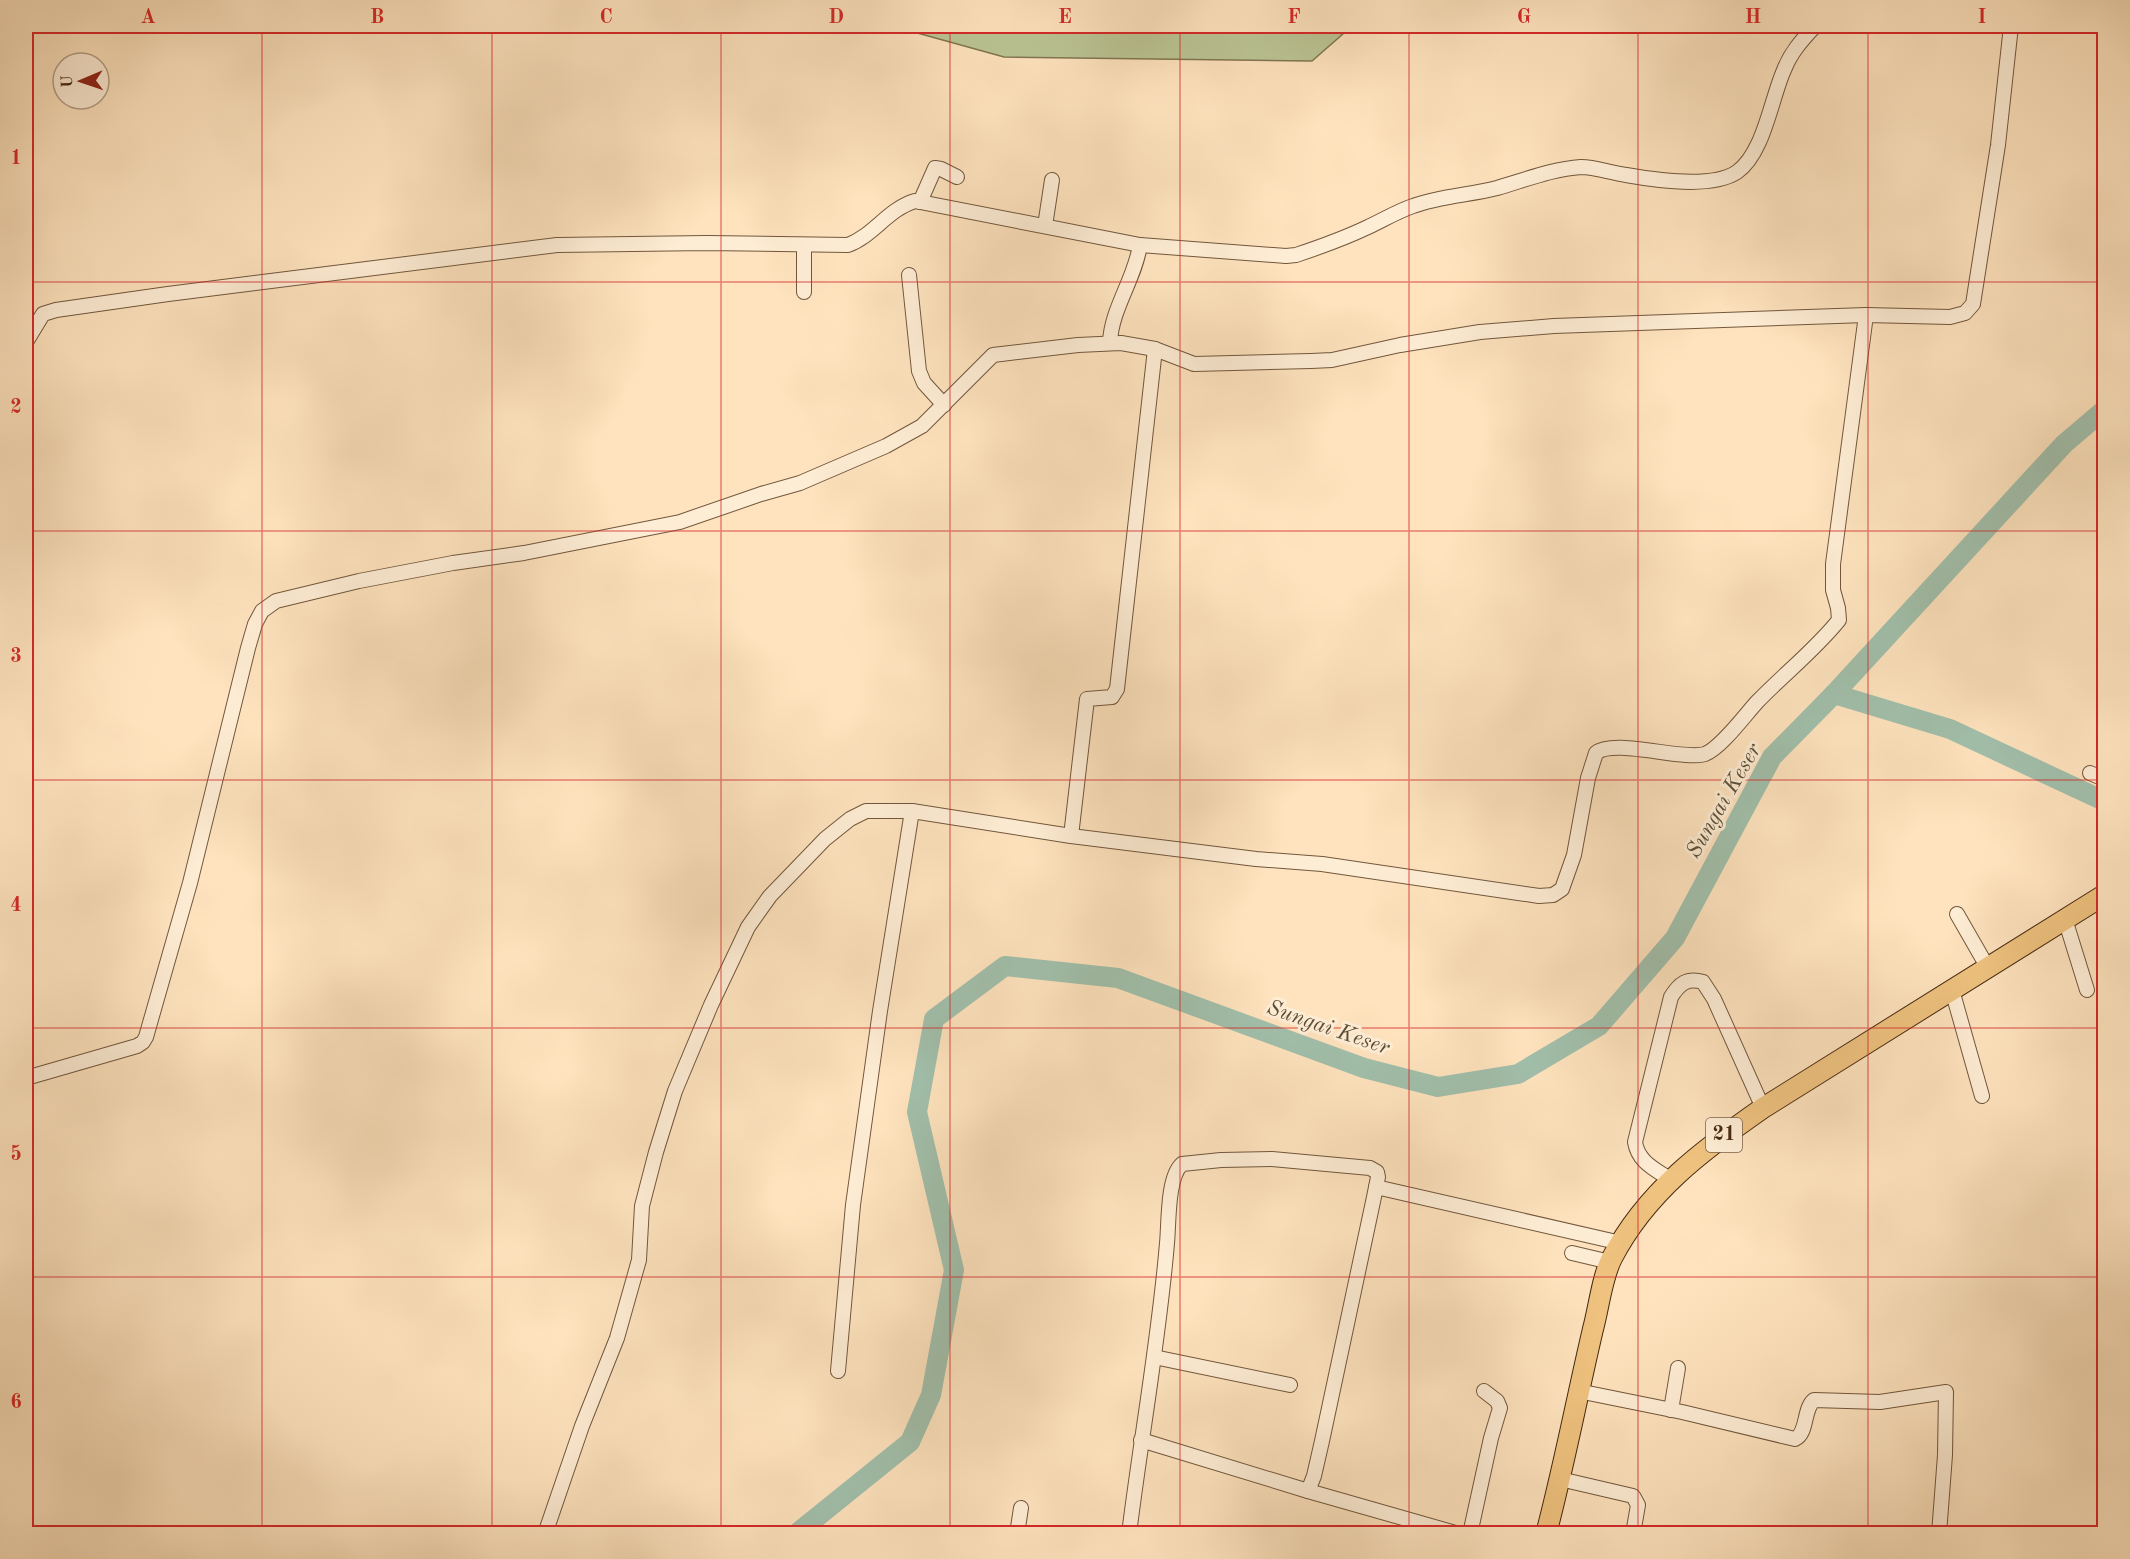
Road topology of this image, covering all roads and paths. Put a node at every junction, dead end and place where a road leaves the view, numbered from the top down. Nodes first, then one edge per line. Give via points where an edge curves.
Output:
1 (1815, 26) edge
2 (2012, 26) edge
3 (957, 177) dead end
4 (1052, 180) dead end
5 (920, 202) junction
6 (1045, 226) junction
7 (804, 245) junction
8 (1140, 248) junction
9 (909, 275) dead end
10 (804, 292) dead end
11 (1866, 317) junction
12 (26, 342) edge
13 (1110, 343) junction
14 (1154, 352) junction
15 (944, 405) junction
16 (2090, 774) dead end
17 (2104, 779) edge
18 (912, 811) junction
19 (1071, 836) junction
20 (2104, 895) edge
21 (1957, 914) dead end
22 (2065, 919) junction
23 (1988, 968) junction
24 (1952, 990) junction
25 (2087, 990) dead end
26 (26, 1078) edge
27 (1982, 1096) dead end
28 (1763, 1108) junction
29 (1671, 1180) junction
30 (1376, 1187) junction
31 (1621, 1243) junction
32 (1572, 1253) dead end
33 (1610, 1262) junction
34 (1154, 1357) junction
35 (1678, 1368) dead end
36 (837, 1371) dead end
37 (1290, 1384) dead end
38 (1484, 1391) dead end
39 (1578, 1391) junction
40 (1671, 1410) junction
41 (1141, 1440) junction
42 (1560, 1479) junction
43 (1308, 1491) junction
44 (1021, 1508) dead end
45 (545, 1533) edge
46 (1017, 1533) edge
47 (1129, 1533) edge
48 (1458, 1533) edge
49 (1470, 1533) edge
50 (1551, 1533) edge
51 (1633, 1533) edge
52 (1939, 1533) edge

1 - 8 street via 1794,47 1751,158 1737,172 1725,177 1679,181 1584,167 1566,169 1413,206 1358,231 1286,256
2 - 11 street via 1973,304 1965,313 1950,317
3 - 5 street via 935,168
4 - 6 street
5 - 6 street
5 - 7 street via 890,214 855,243
6 - 8 street
7 - 10 street
7 - 12 street via 557,245 498,252 56,310 43,314
8 - 13 street
9 - 15 street via 919,371 924,383
11 - 14 street via 1554,326 1480,332 1332,360 1194,364
11 - 19 street via 1833,564 1839,620 1707,753 1604,748 1596,753 1574,855 1558,893 1539,896 1322,864
13 - 14 street
13 - 15 street via 993,355
14 - 19 street via 1117,688 1112,697 1087,699
15 - 26 street via 922,426 886,446 800,483 680,522 359,581 276,601 262,611 248,648 190,883 146,1037 137,1046
16 - 17 street
18 - 19 street
18 - 36 street via 853,1205
18 - 45 street via 866,811 850,819 770,896 748,927 675,1091 645,1192 639,1260 617,1338
20 - 22 highway, 21
21 - 23 street
22 - 23 highway, 21
22 - 25 street
23 - 24 highway, 21
24 - 27 street
24 - 28 highway, 21
28 - 29 highway, 21 via 1710,1144
28 - 29 street via 1714,999 1702,981 1685,981 1671,997 1635,1142 1643,1161
29 - 31 highway, 21
30 - 31 street
30 - 34 street via 1377,1172 1370,1168 1272,1159 1179,1166 1169,1211
30 - 43 street
31 - 33 highway, 21
32 - 33 street
33 - 39 highway, 21
34 - 37 street
34 - 41 street
35 - 40 street
38 - 49 street via 1500,1407
39 - 40 street
39 - 42 highway, 21
40 - 52 street via 1795,1440 1801,1435 1814,1400 1880,1402 1946,1392
41 - 43 street
41 - 47 street
42 - 50 highway, 21
42 - 51 street via 1633,1496 1638,1504
43 - 48 street
44 - 46 street

